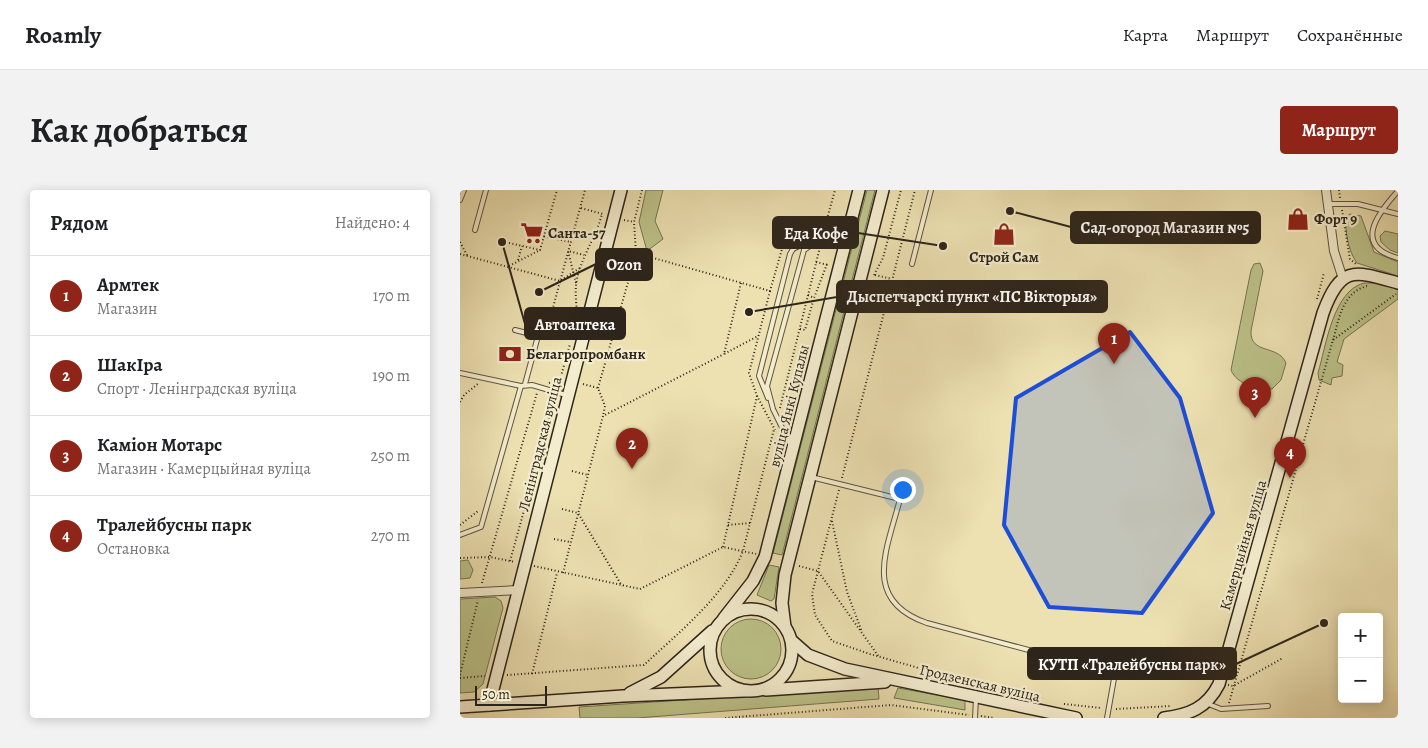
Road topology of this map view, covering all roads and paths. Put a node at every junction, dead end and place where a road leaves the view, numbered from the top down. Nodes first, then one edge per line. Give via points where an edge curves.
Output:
1 (464, 190) edge
2 (486, 190) edge
3 (557, 190) edge
4 (585, 190) edge
5 (620, 190) edge
6 (642, 190) edge
7 (835, 190) edge
8 (859, 190) edge
9 (883, 190) edge
10 (901, 190) edge
11 (915, 190) edge
12 (931, 190) edge
13 (1326, 190) edge
14 (1339, 190) edge
15 (1398, 191) edge
16 (460, 200) edge
17 (1328, 204) junction
18 (1342, 204) junction
19 (1382, 209) junction
20 (602, 214) dead end
21 (1398, 214) edge
22 (826, 223) junction
23 (850, 226) junction
24 (475, 230) dead end
25 (811, 231) dead end
26 (537, 235) dead end
27 (823, 235) junction
28 (544, 236) junction
29 (460, 242) edge
30 (571, 242) junction
31 (509, 243) dead end
32 (789, 244) dead end
33 (522, 246) junction
34 (540, 250) junction
35 (568, 251) junction
36 (636, 253) junction
37 (460, 254) edge
38 (584, 255) junction
39 (468, 257) junction
40 (1398, 258) edge
41 (518, 262) junction
42 (827, 264) dead end
43 (912, 264) dead end
44 (509, 266) junction
45 (1363, 267) dead end
46 (581, 268) junction
47 (574, 273) junction
48 (874, 275) dead end
49 (1343, 279) junction
50 (560, 281) junction
51 (741, 283) junction
52 (576, 285) junction
53 (1372, 286) dead end
54 (1394, 286) edge
55 (1398, 292) edge
56 (808, 295) junction
57 (814, 298) junction
58 (575, 325) dead end
59 (800, 328) junction
60 (515, 330) dead end
61 (759, 336) dead end
62 (1333, 340) junction
63 (570, 342) dead end
64 (543, 344) dead end
65 (724, 354) junction
66 (460, 373) edge
67 (483, 380) dead end
68 (523, 385) junction
69 (538, 387) junction
70 (598, 388) dead end
71 (556, 392) junction
72 (464, 394) junction
73 (568, 395) junction
74 (460, 396) edge
75 (757, 396) dead end
76 (460, 402) edge
77 (773, 409) junction
78 (777, 419) junction
79 (792, 452) junction
80 (572, 471) dead end
81 (588, 475) junction
82 (810, 476) junction
83 (841, 484) junction
84 (562, 509) dead end
85 (480, 510) dead end
86 (578, 513) junction
87 (832, 519) junction
88 (460, 524) edge
89 (750, 524) junction
90 (728, 525) junction
91 (460, 535) edge
92 (554, 539) dead end
93 (570, 542) junction
94 (723, 547) junction
95 (743, 551) junction
96 (490, 556) junction
97 (460, 558) edge
98 (510, 561) dead end
99 (818, 571) junction
100 (562, 574) junction
101 (622, 586) junction
102 (519, 590) junction
103 (480, 591) junction
104 (460, 593) edge
105 (724, 618) junction
106 (785, 627) junction
107 (716, 628) junction
108 (863, 634) junction
109 (791, 640) junction
110 (879, 657) junction
111 (1283, 658) dead end
112 (532, 674) junction
113 (460, 676) edge
114 (497, 676) junction
115 (907, 682) junction
116 (1219, 684) junction
117 (1233, 686) junction
118 (990, 688) dead end
119 (744, 691) junction
120 (758, 691) junction
121 (623, 696) junction
122 (976, 696) junction
123 (1206, 703) junction
124 (1063, 704) dead end
125 (489, 705) junction
126 (1180, 705) dead end
127 (1268, 706) dead end
128 (460, 707) edge
129 (1108, 709) junction
130 (1227, 710) junction
131 (975, 717) edge
132 (725, 718) edge
133 (994, 718) edge
134 (1076, 718) edge
135 (1107, 718) edge
136 (1164, 718) edge

1 - 16 lane
2 - 24 lane
3 - 28 path
4 - 30 path
5 - 73 main road, Ленінградская вуліца
6 - 36 path via 634,222
7 - 22 path
8 - 23 main road, вуліца Янкі Купалы
9 - 82 main road
10 - 48 path via 883,258
11 - 83 path
12 - 43 lane
13 - 17 street
14 - 18 path
15 - 19 lane
17 - 18 lane
17 - 49 street via 1334,251
18 - 19 lane
18 - 45 path via 1350,259
19 - 21 lane
19 - 40 lane via 1373,228 1374,241 1381,250
20 - 38 path via 598,230
22 - 25 path
22 - 27 path
23 - 27 lane via 842,226
23 - 79 main road, вуліца Янкі Купалы
26 - 28 path
27 - 56 path
27 - 77 lane via 804,250 768,386
27 - 77 lane via 793,249 790,254 759,376
28 - 30 path
28 - 34 path
29 - 39 path
30 - 35 path
31 - 33 path
32 - 51 path via 782,248 770,291
33 - 34 path
33 - 41 path
34 - 41 path
35 - 38 path
35 - 47 path
35 - 50 path
36 - 51 path
36 - 70 path
37 - 39 path
38 - 46 path
39 - 44 path
41 - 44 path
42 - 57 path
44 - 50 path
46 - 47 path
46 - 52 path
47 - 50 path
47 - 52 path
49 - 54 main road via 1362,273
49 - 116 main road, Камерцыйная вуліца via 1323,313
50 - 64 path
51 - 65 path
52 - 58 path
53 - 62 path via 1358,290 1341,309
54 - 55 path
55 - 62 path
56 - 57 path
56 - 59 path
57 - 59 path via 805,330
59 - 78 path
60 - 68 lane via 538,336
61 - 65 path
62 - 117 path
63 - 71 path
65 - 81 path via 603,416
66 - 68 lane
67 - 72 path
68 - 69 lane
68 - 91 lane via 480,527
69 - 71 lane
69 - 96 path
71 - 73 lane
71 - 98 path
72 - 74 path
72 - 76 path
73 - 102 main road, Ленінградская вуліца
75 - 90 path
77 - 78 lane
78 - 79 lane
78 - 89 path
79 - 105 main road, вуліца Янкі Купалы via 765,556 753,581
80 - 81 path
81 - 86 path
82 - 83 lane
82 - 106 main road via 783,589
83 - 87 path
83 - 129 lane via 900,498 884,570 888,595 901,611 927,623 1115,673
84 - 86 path
85 - 88 path
86 - 93 path
86 - 101 path
87 - 99 path
87 - 108 path via 847,592
89 - 90 path
89 - 95 path
90 - 94 path
92 - 93 path
93 - 100 path
94 - 95 path
94 - 101 path via 640,589
95 - 112 path via 738,564 709,601 644,665
96 - 97 path
96 - 103 path
99 - 108 path
99 - 110 path via 812,594 815,615 832,641
100 - 101 path
100 - 112 path via 557,573
102 - 103 street
102 - 114 main road, Ленінградская вуліца
103 - 104 street
103 - 113 path
105 - 106 main road via 750,608 770,614
105 - 107 main road
106 - 109 main road
107 - 119 main road via 709,650 713,667 724,681
107 - 121 main road via 661,677
108 - 110 path
109 - 115 main road, Гродзенская вуліца via 818,660
109 - 120 main road via 792,653 785,672 771,686
110 - 118 path
111 - 117 path
112 - 114 path
113 - 114 path
114 - 125 main road, Ленінградская вуліца
115 - 120 main road, Гродзенская вуліца
115 - 122 main road, Гродзенская вуліца
116 - 117 path
116 - 123 main road, Камерцыйная вуліца
117 - 130 path
119 - 120 main road
119 - 121 main road
121 - 125 main road
122 - 131 lane
122 - 134 main road, Гродзенская вуліца
123 - 130 lane
123 - 136 main road via 1193,712
124 - 129 path
125 - 128 main road
126 - 129 path
127 - 130 lane
129 - 135 lane
131 - 132 path via 891,705
131 - 133 path

